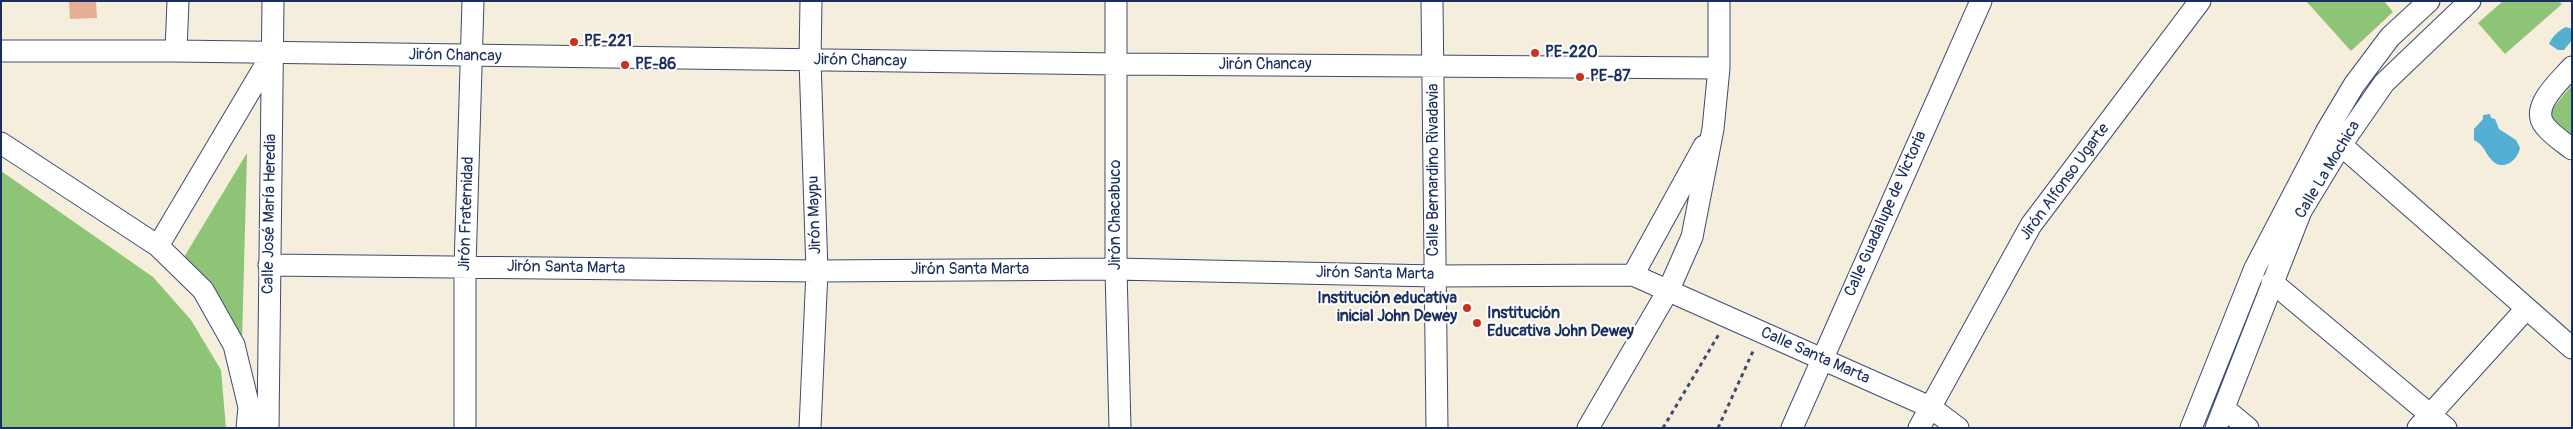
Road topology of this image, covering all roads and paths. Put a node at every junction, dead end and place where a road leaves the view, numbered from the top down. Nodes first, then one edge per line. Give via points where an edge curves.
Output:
1 (178, 1) edge
2 (273, 1) edge
3 (473, 1) edge
4 (811, 1) edge
5 (1116, 1) edge
6 (1432, 1) edge
7 (1719, 1) edge
8 (1981, 1) edge
9 (2200, 1) edge
10 (2429, 1) edge
11 (2470, 1) edge
12 (1, 51) edge
13 (176, 52) junction
14 (272, 53) junction
15 (472, 57) junction
16 (810, 60) junction
17 (1116, 64) junction
18 (1433, 66) junction
19 (2572, 67) edge
20 (1719, 68) junction
21 (1713, 129) junction
22 (1, 143) edge
23 (2341, 145) junction
24 (2572, 149) edge
25 (158, 246) junction
26 (269, 266) junction
27 (466, 267) junction
28 (1116, 269) junction
29 (817, 271) junction
30 (1633, 275) junction
31 (1435, 276) junction
32 (2272, 282) junction
33 (1669, 289) junction
34 (2526, 309) junction
35 (1729, 317) junction
36 (1762, 332) junction
37 (2572, 348) edge
38 (1822, 360) junction
39 (1930, 407) junction
40 (2221, 418) edge
41 (2424, 421) edge
42 (247, 428) edge
43 (268, 428) edge
44 (465, 428) edge
45 (810, 428) edge
46 (1120, 428) edge
47 (1437, 428) edge
48 (1588, 428) edge
49 (1663, 428) edge
50 (1718, 428) edge
51 (1792, 428) edge
52 (1919, 428) edge
53 (1958, 428) edge
54 (2191, 428) edge
55 (2248, 428) edge
56 (2446, 428) edge

1 - 13 street
2 - 14 street, Calle José María Heredia
3 - 15 street, Jirón Fraternidad
4 - 16 street, Jirón Maypu
5 - 17 street, Jirón Chacabuco
6 - 18 street, Calle Bernardino Rivadavia
7 - 20 street
8 - 38 street, Calle Guadalupe de Victoria
9 - 39 street, Jirón Alfonso Ugarte via 2033,222
10 - 54 street, Calle La Mochica via 2390,38 2354,85 2326,132 2255,268
11 - 23 street, Calle La Mochica via 2384,83
12 - 13 street, Jirón Chancay
13 - 14 street, Jirón Chancay
14 - 15 street, Jirón Chancay
14 - 25 street
14 - 26 street, Calle José María Heredia
15 - 16 street, Jirón Chancay
15 - 27 street, Jirón Fraternidad
16 - 17 street, Jirón Chancay
16 - 29 street, Jirón Maypu
17 - 18 street, Jirón Chancay
17 - 28 street, Jirón Chacabuco
18 - 20 street, Jirón Chancay
18 - 31 street, Calle Bernardino Rivadavia
19 - 24 street via 2545,99 2540,117 2550,132
20 - 21 street
21 - 30 street
21 - 33 street via 1692,237
22 - 25 street
23 - 32 street, Calle La Mochica via 2301,211
23 - 34 street
25 - 42 street via 203,290 234,345 248,407
26 - 27 street, Jirón Santa Marta
26 - 43 street, Calle José María Heredia
27 - 29 street, Jirón Santa Marta
27 - 44 street, Jirón Fraternidad
28 - 29 street, Jirón Santa Marta
28 - 31 street, Jirón Santa Marta
28 - 46 street, Jirón Chacabuco
29 - 45 street, Jirón Maypu
30 - 31 street, Jirón Santa Marta
30 - 33 street, Jirón Santa Marta
31 - 47 street, Calle Bernardino Rivadavia
32 - 40 street, Calle La Mochica
32 - 41 street
33 - 35 street, Calle Santa Marta
33 - 48 street
34 - 37 street
34 - 41 street
35 - 36 street, Calle Santa Marta
35 - 49 path
36 - 38 street, Calle Santa Marta
36 - 50 path
38 - 39 street, Calle Santa Marta
38 - 51 street, Calle Guadalupe de Victoria
39 - 52 street, Jirón Alfonso Ugarte
39 - 53 street, Calle Santa Marta
40 - 55 street
41 - 56 street

